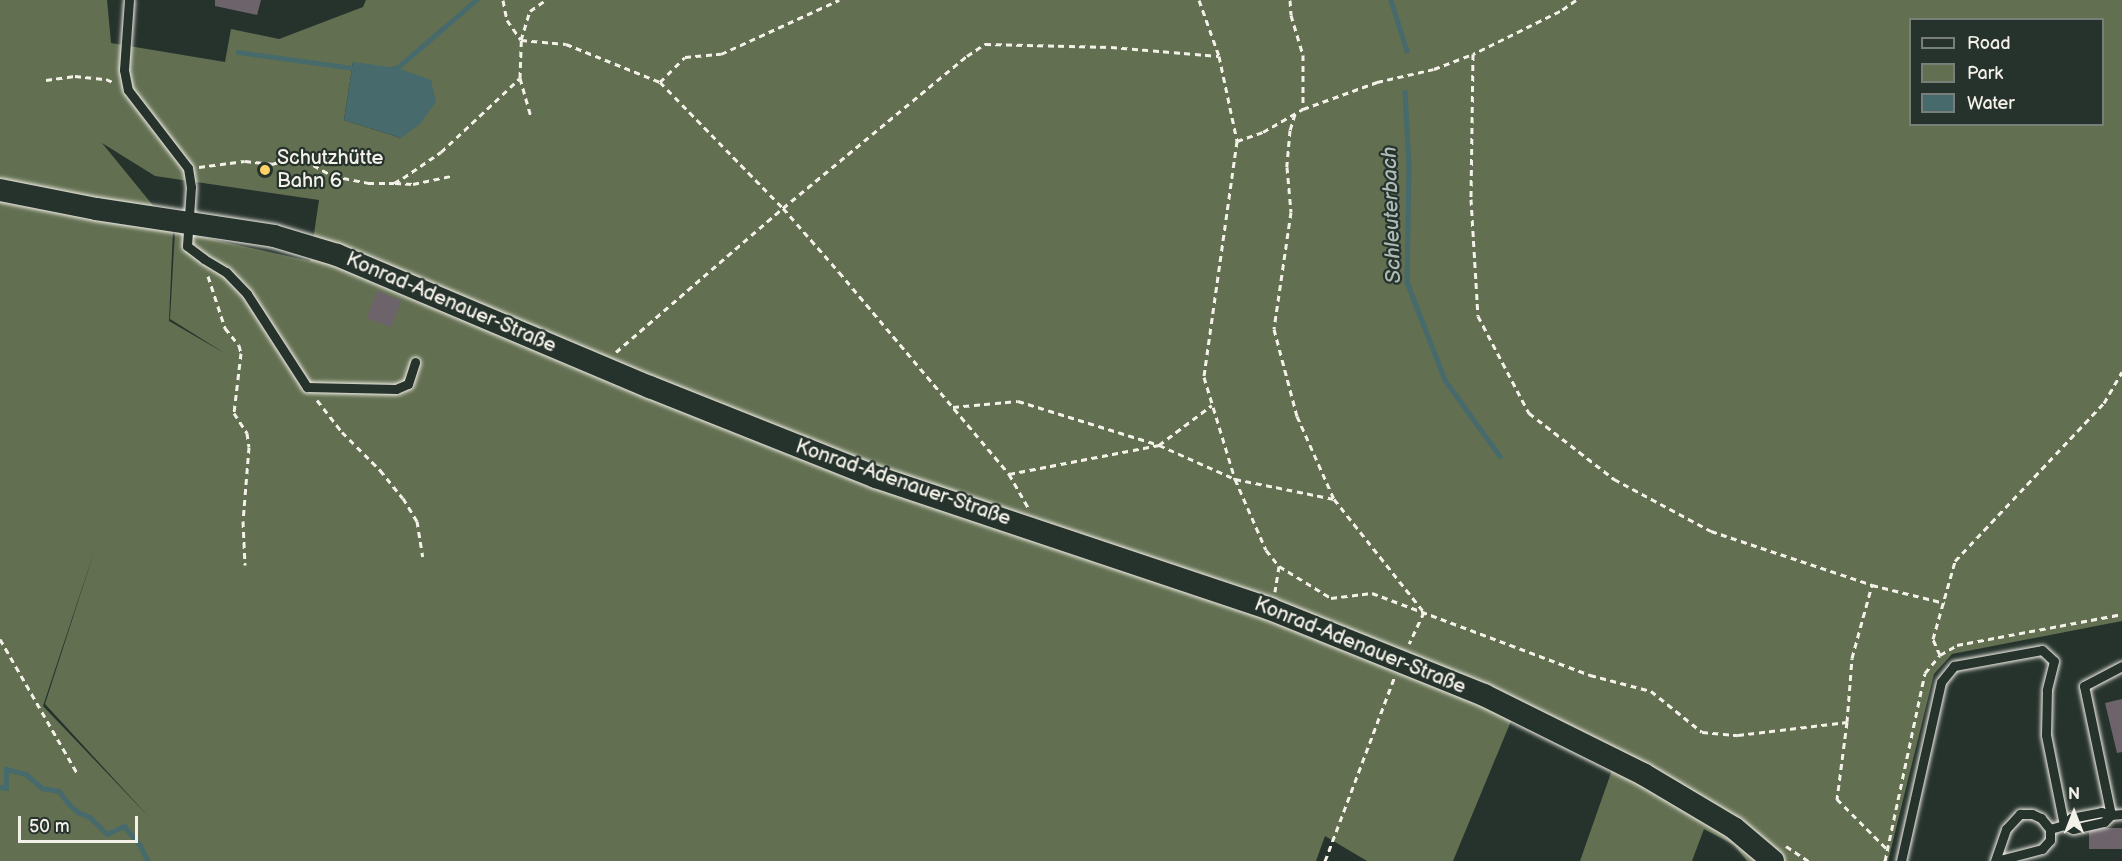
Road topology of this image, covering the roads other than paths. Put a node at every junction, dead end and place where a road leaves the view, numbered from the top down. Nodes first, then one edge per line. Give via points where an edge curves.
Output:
1 (129, 0) edge
2 (0, 190) edge
3 (188, 222) junction
4 (415, 362) dead end
5 (2122, 667) edge
6 (2122, 814) edge
7 (2110, 815) junction
8 (2064, 825) junction
9 (2050, 830) junction
10 (1773, 861) edge
11 (1901, 861) edge
12 (1995, 861) edge

1 - 3 lane via 124,70 128,90 188,168
2 - 3 street, Konrad-Adenauer-Straße
3 - 4 lane via 187,246 226,272 247,294 307,387 396,389 408,384
3 - 10 street, Konrad-Adenauer-Straße via 274,236 337,255 876,477 1270,609 1484,695 1643,774 1734,828
5 - 7 lane via 2084,686
6 - 7 lane
7 - 8 lane via 2101,812 2071,818
8 - 9 lane
8 - 11 lane via 2046,735 2047,690 2054,661 2042,650 1954,666 1941,682
9 - 12 lane via 2050,840 2042,849
9 - 12 lane via 2041,818 2020,814 2006,829

